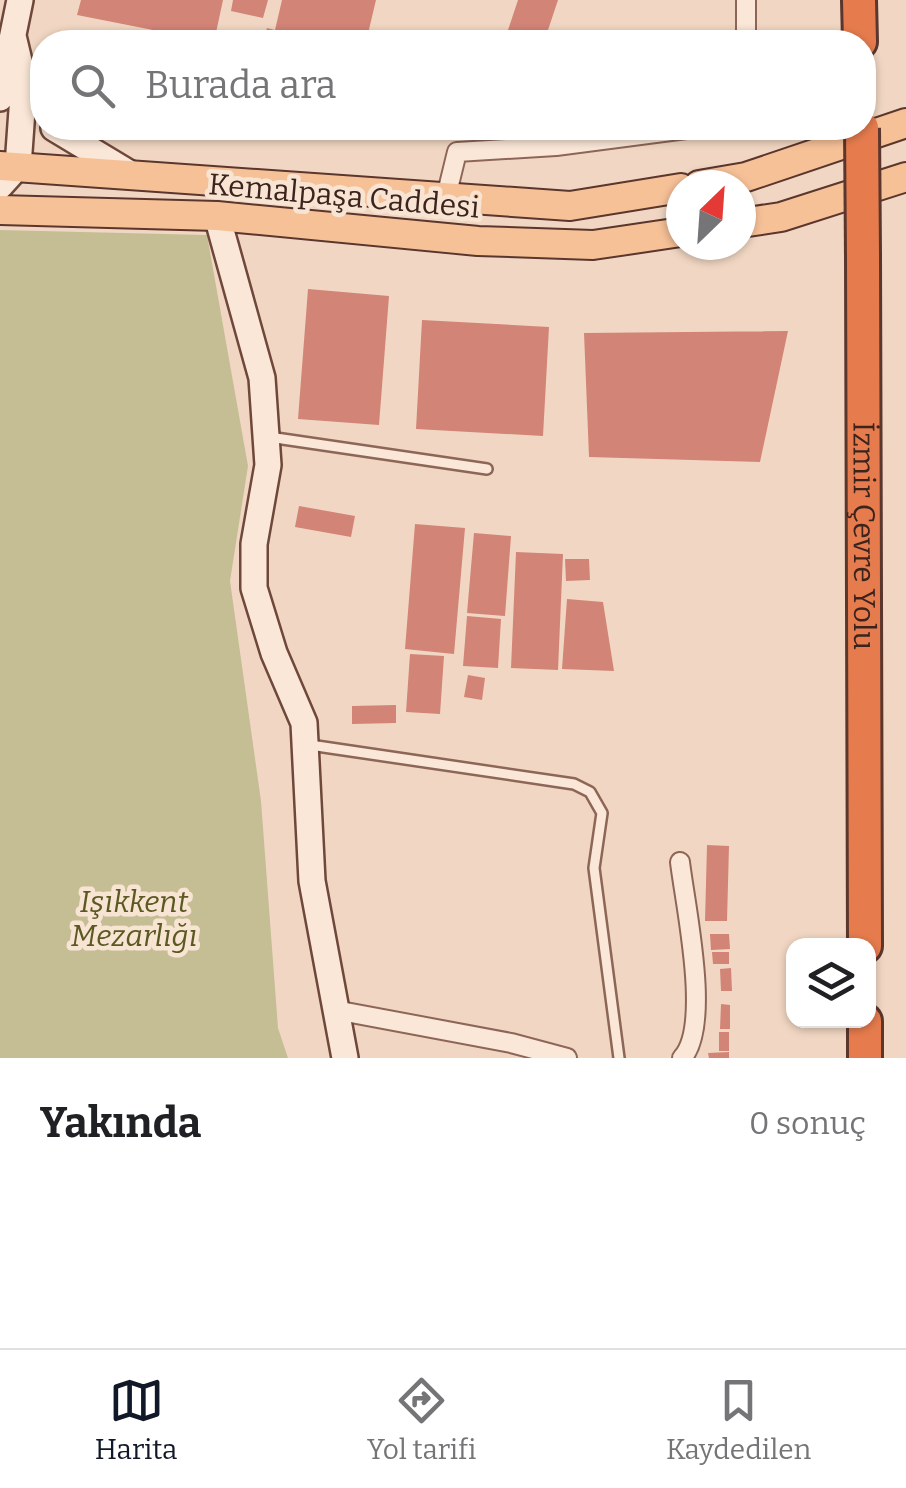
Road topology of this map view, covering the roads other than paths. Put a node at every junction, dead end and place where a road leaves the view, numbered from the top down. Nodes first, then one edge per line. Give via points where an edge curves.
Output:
1 (20, 0) edge
2 (746, 0) edge
3 (859, 0) edge
4 (746, 30) edge
5 (860, 30) edge
6 (13, 36) junction
7 (12, 78) edge
8 (0, 98) edge
9 (30, 101) edge
10 (906, 123) edge
11 (876, 133) edge
12 (74, 140) edge
13 (602, 140) edge
14 (856, 140) edge
15 (862, 140) edge
16 (756, 174) edge
17 (132, 175) junction
18 (906, 178) edge
19 (7, 186) edge
20 (666, 190) edge
21 (446, 197) junction
22 (217, 216) junction
23 (756, 221) edge
24 (666, 234) edge
25 (266, 436) junction
26 (487, 469) dead end
27 (307, 744) junction
28 (680, 862) dead end
29 (865, 938) edge
30 (334, 1010) junction
31 (865, 1028) edge
32 (345, 1058) edge
33 (567, 1058) edge
34 (619, 1058) edge
35 (682, 1058) edge
36 (865, 1058) edge

1 - 6 main road
2 - 4 street
3 - 5 highway
6 - 7 main road
6 - 8 main road
7 - 9 main road
7 - 19 main road
10 - 11 main road
12 - 17 main road
13 - 21 street via 457,152
14 - 16 main road
15 - 29 highway, İzmir Çevre Yolu, bridge
17 - 19 main road, Kemalpaşa Caddesi
17 - 21 main road, Kemalpaşa Caddesi
18 - 23 main road
19 - 22 main road, Kemalpaşa Caddesi
20 - 21 main road, Kemalpaşa Caddesi via 570,206
22 - 24 main road, Kemalpaşa Caddesi via 497,242 593,244
22 - 25 main road via 262,378
25 - 26 lane
25 - 27 main road via 254,588
27 - 30 main road via 312,881
27 - 34 lane via 574,784 590,792 602,812 594,868
28 - 35 street via 698,991 690,1050
30 - 32 main road
30 - 33 street
31 - 36 highway

